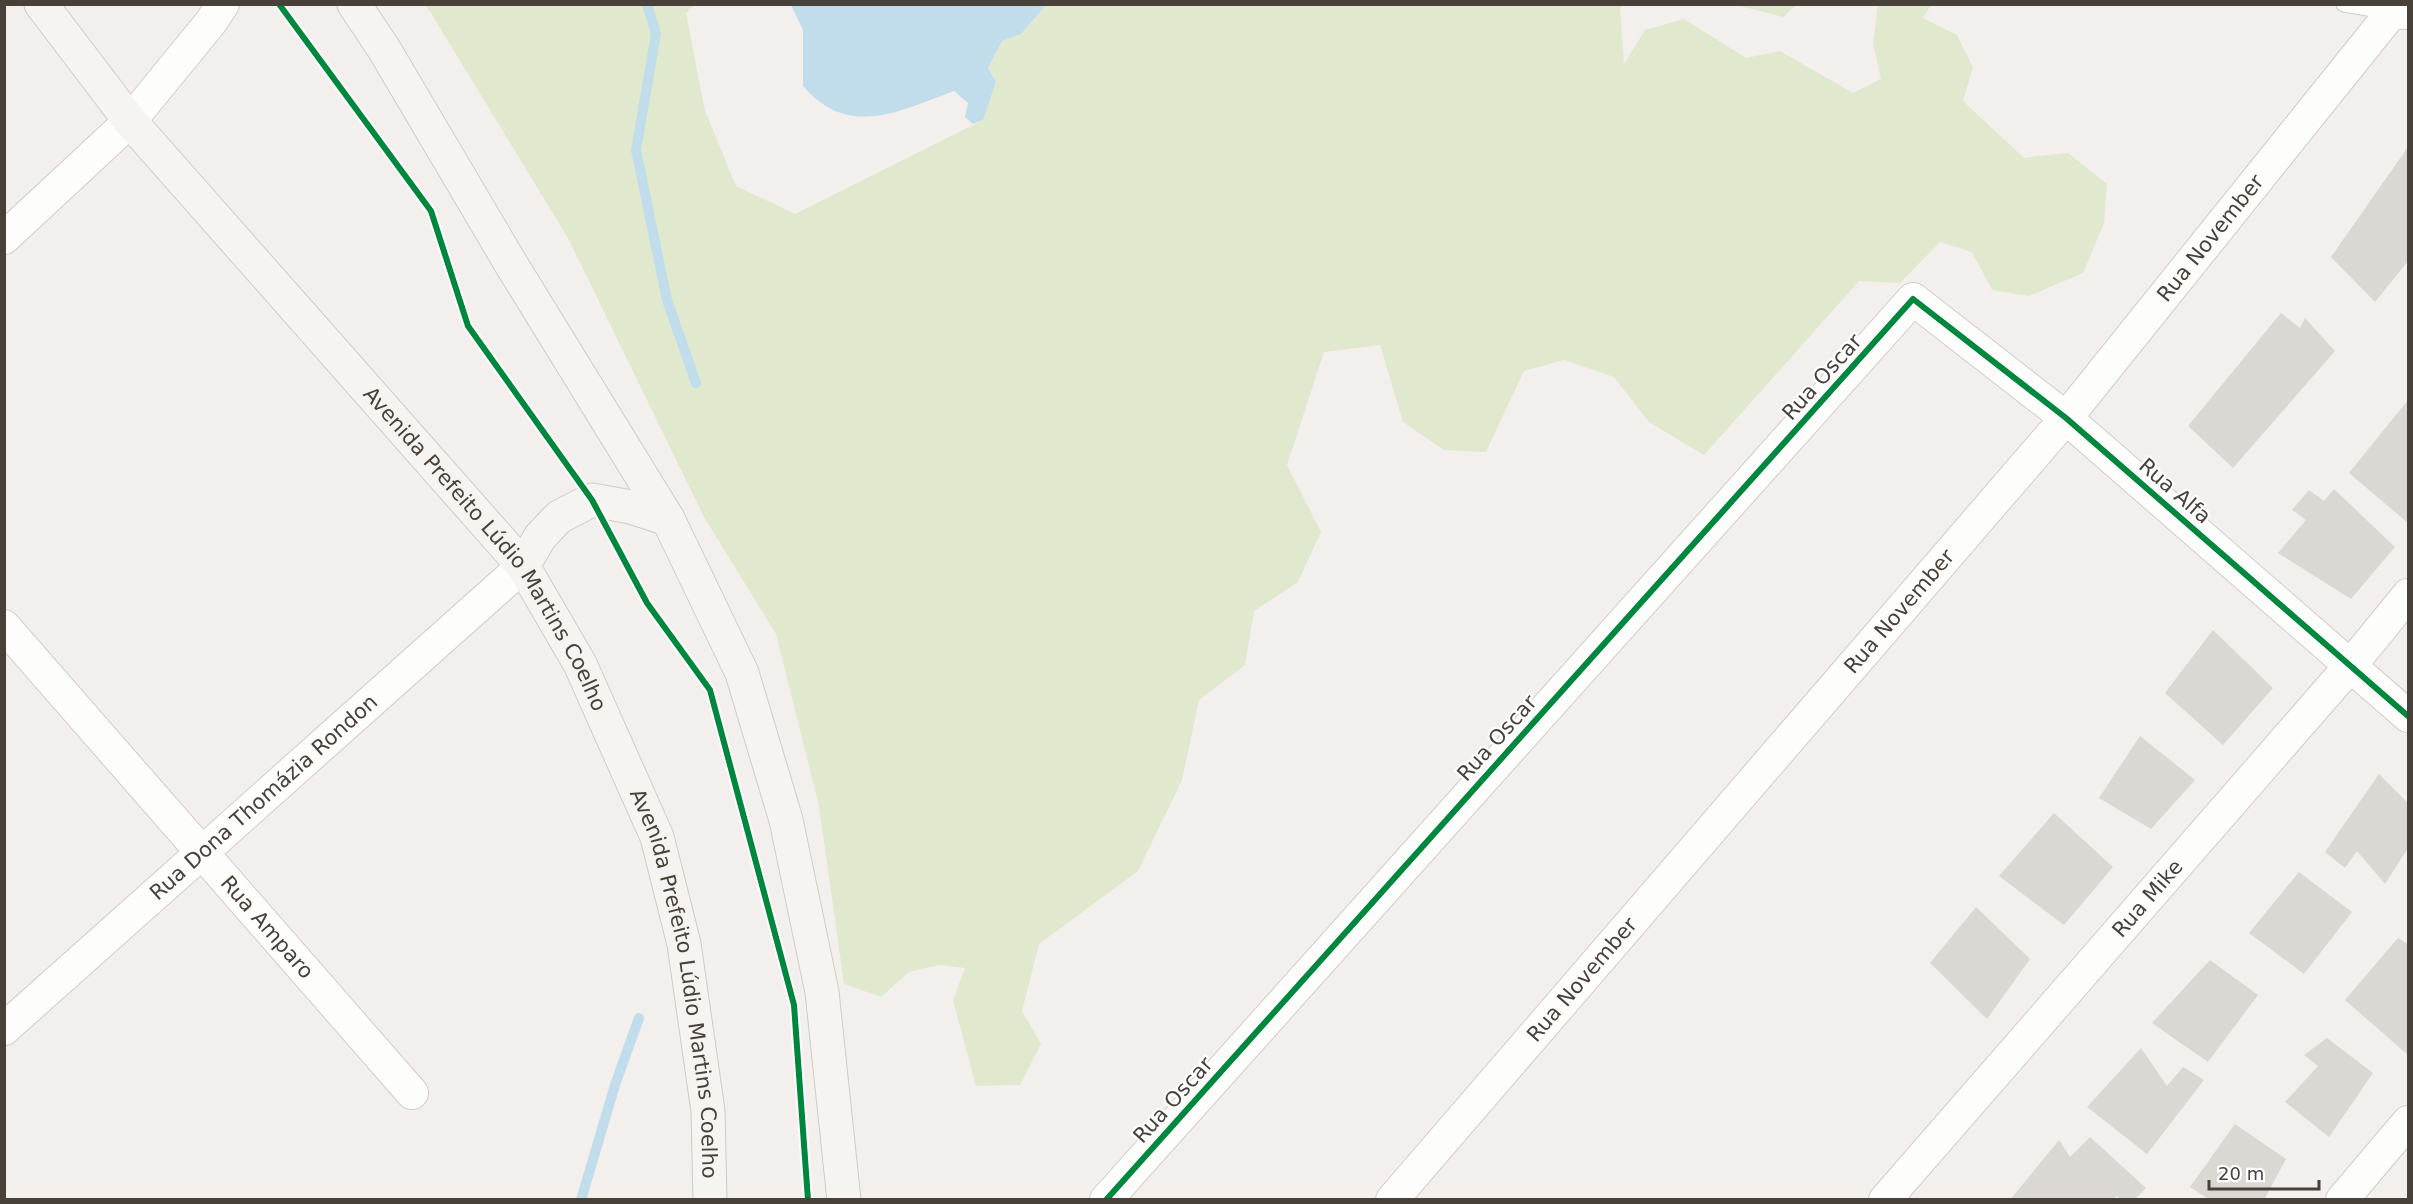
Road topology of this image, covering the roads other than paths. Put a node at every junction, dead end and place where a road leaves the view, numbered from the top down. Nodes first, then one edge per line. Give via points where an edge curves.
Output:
1 (41, 4) edge
2 (223, 4) edge
3 (354, 4) edge
4 (2344, 4) edge
5 (2400, 13) edge
6 (130, 121) junction
7 (4, 238) edge
8 (1913, 299) joint
9 (2066, 418) junction
10 (668, 519) junction
11 (523, 566) junction
12 (2409, 595) edge
13 (4, 626) edge
14 (2350, 666) junction
15 (2409, 717) edge
16 (202, 853) junction
17 (4, 1029) edge
18 (412, 1094) dead end
19 (2409, 1122) edge
20 (710, 1200) edge
21 (844, 1200) edge
22 (1106, 1200) edge
23 (1392, 1200) edge
24 (1885, 1200) edge
25 (2342, 1200) edge

1 - 6 main road, Avenida Prefeito Lúdio Martins Coelho
2 - 6 street
3 - 10 main road
4 - 5 lane
5 - 9 street, Rua November
6 - 7 street
6 - 11 main road, Avenida Prefeito Lúdio Martins Coelho
8 - 9 street, Rua Alfa
8 - 22 street, Rua Oscar
9 - 14 street, Rua Alfa
9 - 23 street, Rua November
10 - 11 main road via 592,500 559,517 540,537
10 - 21 main road via 742,673 786,819 822,992
11 - 16 street, Rua Dona Thomázia Rondon
11 - 20 main road, Avenida Prefeito Lúdio Martins Coelho via 580,664 657,837 686,955 708,1111
12 - 14 street, Rua Mike
13 - 16 street, Rua Amparo
14 - 15 street, Rua Alfa
14 - 24 street, Rua Mike
16 - 17 street, Rua Dona Thomázia Rondon
16 - 18 street, Rua Amparo
19 - 25 street

